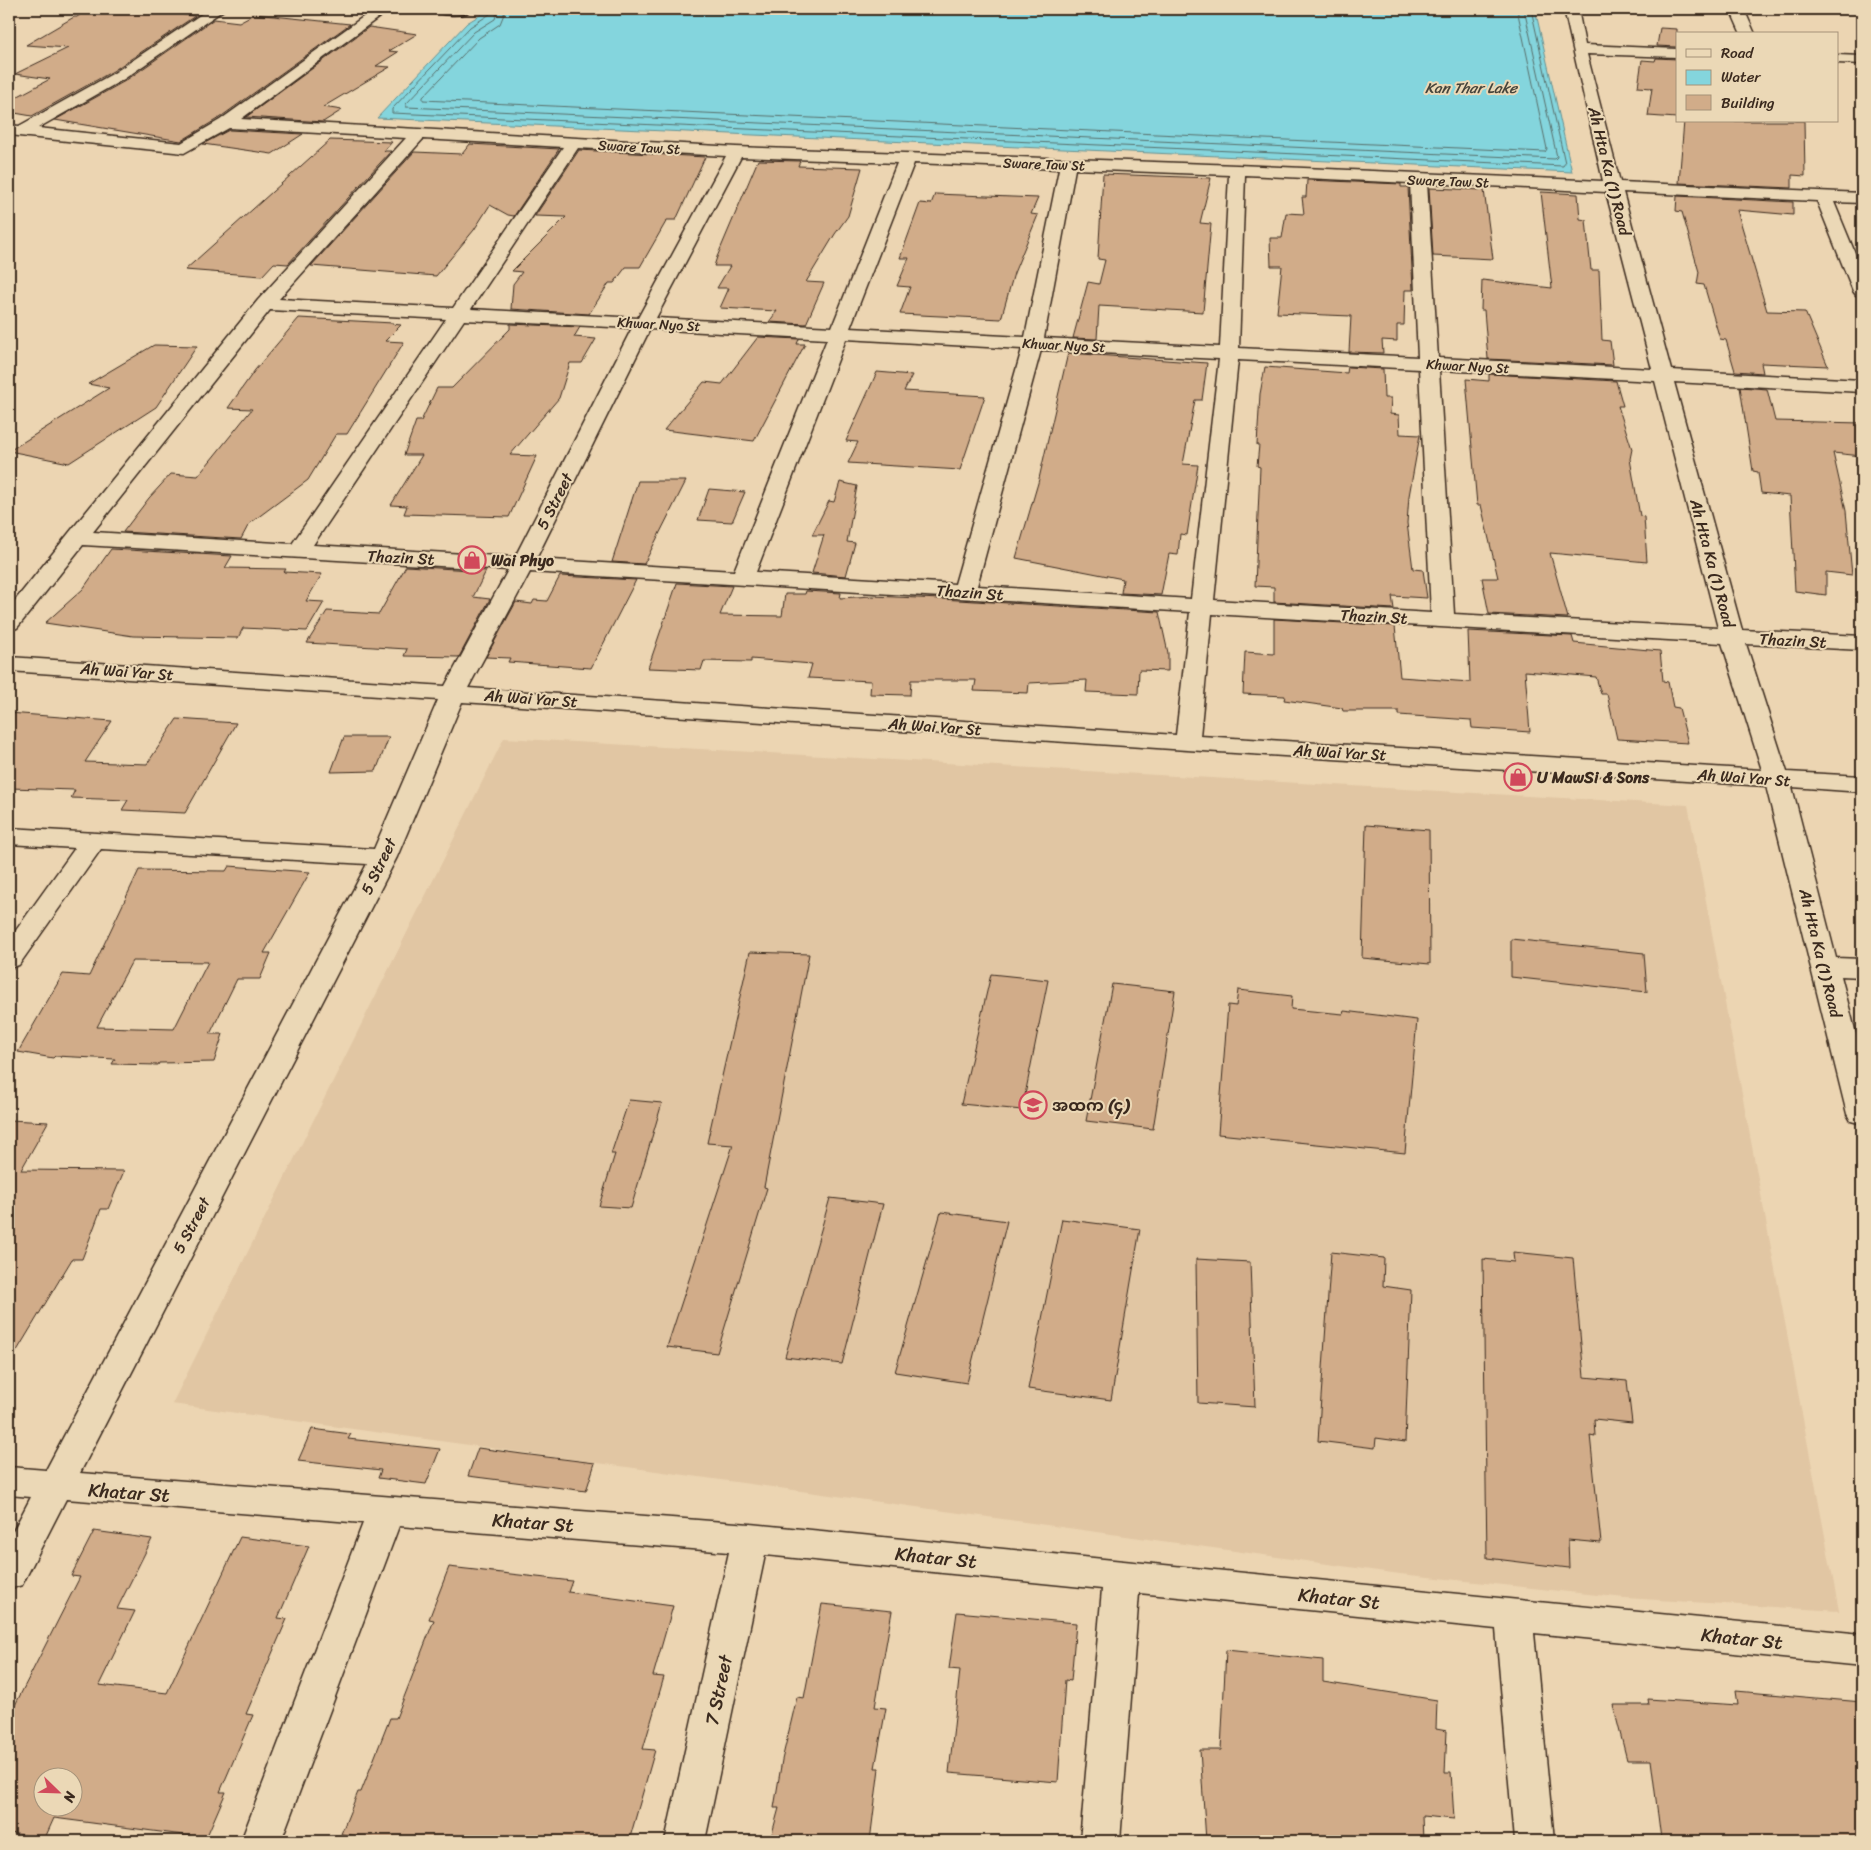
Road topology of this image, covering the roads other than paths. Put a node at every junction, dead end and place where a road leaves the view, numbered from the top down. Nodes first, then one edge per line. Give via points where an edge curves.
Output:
1 (218, 9) edge
2 (384, 9) edge
3 (439, 9) edge
4 (1571, 9) edge
5 (1737, 9) edge
6 (464, 10) dead end
7 (1747, 32) edge
8 (1580, 49) junction
9 (1676, 52) edge
10 (1838, 59) edge
11 (1862, 60) edge
12 (226, 123) junction
13 (16, 131) edge
14 (418, 135) junction
15 (573, 144) junction
16 (736, 152) junction
17 (907, 159) junction
18 (1068, 164) junction
19 (1238, 170) junction
20 (1418, 180) junction
21 (1613, 187) junction
22 (1823, 196) junction
23 (1862, 198) edge
24 (1862, 291) edge
25 (266, 304) junction
26 (457, 313) junction
27 (644, 323) junction
28 (838, 334) junction
29 (1033, 344) junction
30 (1229, 352) junction
31 (1428, 364) junction
32 (1663, 376) junction
33 (1862, 386) edge
34 (77, 538) junction
35 (298, 551) junction
36 (523, 563) junction
37 (743, 577) junction
38 (964, 592) junction
39 (1200, 606) junction
40 (1443, 620) junction
41 (9, 623) edge
42 (1732, 637) junction
43 (1862, 644) edge
44 (9, 664) edge
45 (454, 692) junction
46 (1187, 743) junction
47 (1777, 779) junction
48 (1862, 784) edge
49 (9, 836) edge
50 (93, 841) junction
51 (384, 857) junction
52 (9, 959) edge
53 (1824, 966) junction
54 (1862, 968) edge
55 (1862, 1114) edge
56 (9, 1481) edge
57 (55, 1486) junction
58 (386, 1511) junction
59 (750, 1539) junction
60 (9, 1574) edge
61 (1122, 1576) junction
62 (1514, 1616) junction
63 (1862, 1650) edge
64 (261, 1841) edge
65 (685, 1841) edge
66 (1100, 1841) edge
67 (1534, 1841) edge

1 - 13 street via 119,76
2 - 12 street
3 - 6 street
4 - 8 street, Ah Hta Ka (1) Road
5 - 7 street
8 - 9 street
8 - 21 street, Ah Hta Ka (1) Road
10 - 11 street
12 - 13 street via 184,148
12 - 14 street, Sware Taw St
14 - 15 street, Sware Taw St
14 - 25 street
15 - 16 street, Sware Taw St
15 - 26 street
16 - 17 street, Sware Taw St
16 - 27 street, 5 Street
17 - 18 street, Sware Taw St
17 - 28 street
18 - 19 street, Sware Taw St
18 - 29 street
19 - 20 street, Sware Taw St
19 - 30 street
20 - 21 street, Sware Taw St
20 - 31 street
21 - 22 street, Sware Taw St
21 - 32 street, Ah Hta Ka (1) Road
22 - 23 street, Sware Taw St
22 - 24 street
25 - 26 street, Khwar Nyo St
25 - 34 street
26 - 27 street, Khwar Nyo St
26 - 35 street
27 - 28 street, Khwar Nyo St
27 - 36 street, 5 Street
28 - 29 street, Khwar Nyo St
28 - 37 street
29 - 30 street, Khwar Nyo St
29 - 38 street
30 - 31 street, Khwar Nyo St
30 - 39 street
31 - 32 street, Khwar Nyo St
31 - 40 street
32 - 33 street, Khwar Nyo St
32 - 42 street, Ah Hta Ka (1) Road
34 - 35 street, Thazin St
34 - 41 street
35 - 36 street, Thazin St
36 - 37 street, Thazin St
36 - 45 street, 5 Street
37 - 38 street, Thazin St
38 - 39 street, Thazin St
39 - 40 street, Thazin St
39 - 46 street
40 - 42 street, Thazin St
42 - 43 street, Thazin St
42 - 47 street, Ah Hta Ka (1) Road
44 - 45 street, Ah Wai Yar St
45 - 46 street, Ah Wai Yar St
45 - 51 street, 5 Street
46 - 47 street, Ah Wai Yar St
47 - 48 street, Ah Wai Yar St
47 - 53 street, Ah Hta Ka (1) Road
49 - 50 street
50 - 51 street
50 - 52 street
51 - 57 street, 5 Street
53 - 54 street
53 - 55 street, Ah Hta Ka (1) Road
56 - 57 street, Khatar St
57 - 58 street, Khatar St
57 - 60 street, 5 Street
58 - 59 street, Khatar St
58 - 64 street
59 - 61 street, Khatar St
59 - 65 street, 7 Street
61 - 62 street, Khatar St
61 - 66 street
62 - 63 street, Khatar St
62 - 67 street

